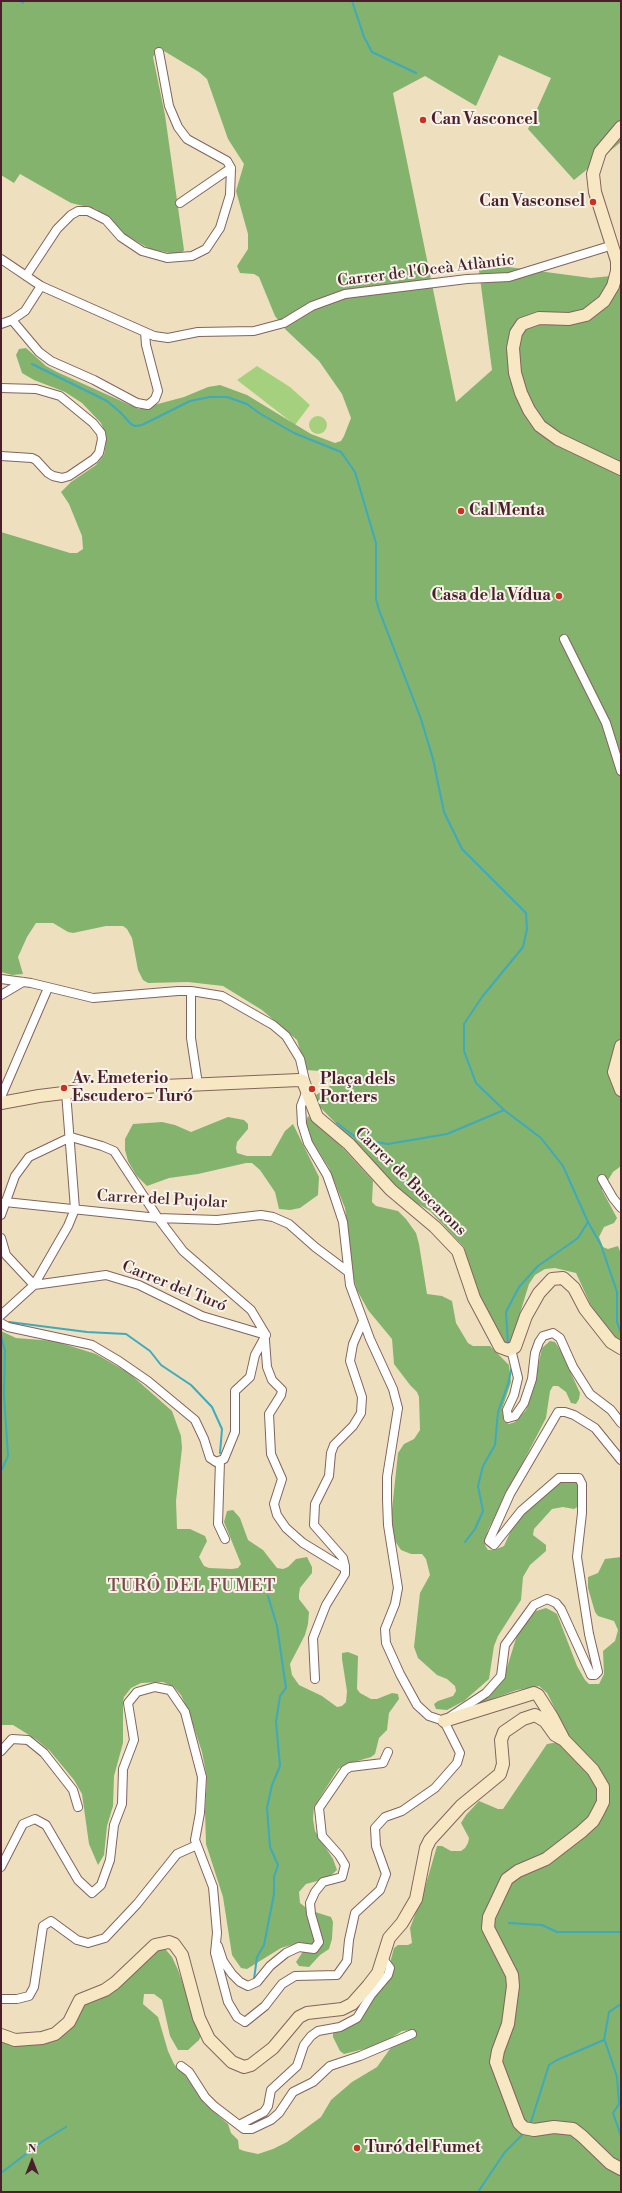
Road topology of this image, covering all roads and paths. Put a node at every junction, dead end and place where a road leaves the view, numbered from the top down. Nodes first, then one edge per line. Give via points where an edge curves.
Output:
1 (159, 52) dead end
2 (621, 127) edge
3 (231, 168) junction
4 (180, 203) dead end
5 (613, 245) junction
6 (1, 259) edge
7 (26, 276) junction
8 (41, 286) junction
9 (12, 320) junction
10 (1, 324) edge
11 (145, 332) junction
12 (1, 388) edge
13 (1, 456) edge
14 (621, 469) edge
15 (564, 639) dead end
16 (621, 771) edge
17 (1, 979) edge
18 (23, 982) junction
19 (48, 988) junction
20 (191, 991) junction
21 (1, 995) edge
22 (621, 1046) edge
23 (198, 1084) junction
24 (306, 1089) junction
25 (621, 1090) edge
26 (66, 1092) junction
27 (1, 1097) edge
28 (1, 1103) edge
29 (306, 1107) junction
30 (71, 1137) junction
31 (602, 1179) dead end
32 (3, 1203) edge
33 (621, 1208) edge
34 (74, 1209) junction
35 (1, 1215) edge
36 (158, 1218) junction
37 (1, 1238) edge
38 (347, 1270) junction
39 (34, 1285) junction
40 (1, 1315) edge
41 (363, 1321) junction
42 (1, 1325) edge
43 (266, 1335) junction
44 (621, 1348) edge
45 (511, 1350) junction
46 (621, 1423) edge
47 (621, 1460) edge
48 (220, 1461) junction
49 (225, 1539) dead end
50 (344, 1568) junction
51 (315, 1679) dead end
52 (444, 1721) junction
53 (564, 1740) junction
54 (1, 1751) edge
55 (388, 1752) dead end
56 (78, 1807) dead end
57 (197, 1846) junction
58 (1, 1867) edge
59 (217, 1941) junction
60 (383, 1959) junction
61 (1, 1999) edge
62 (412, 2034) dead end
63 (1, 2035) edge
64 (181, 2066) dead end
65 (239, 2125) junction
66 (621, 2169) edge

1 - 3 street via 169,106 178,127 187,139 227,161
2 - 5 street via 600,152 593,174 594,192
3 - 4 street
3 - 7 street via 230,194 223,220 206,249 192,256 167,258 142,251 121,237 106,220 88,211 78,211 70,215 57,229
5 - 11 street, Carrer de l'Oceà Atlàntic via 509,277 467,279 346,294 312,306 284,323 254,331 198,332 168,338
5 - 14 street via 617,261 616,278 598,307 574,319 544,318 526,322 518,330 513,348 515,373 521,393 540,426 558,439
6 - 7 street, Carrer de l'Oceà Atlàntic
7 - 8 street, Carrer de l'Oceà Atlàntic
8 - 9 street via 25,311
8 - 11 street, Carrer de l'Oceà Atlàntic
9 - 10 street
9 - 11 street via 39,352 51,361 137,403 148,404 155,399 158,391 146,346
12 - 13 street via 36,389 60,396 93,423 101,433 102,439 99,453 94,459 62,478 48,473 32,458
15 - 16 street via 606,723
17 - 18 street
18 - 19 street
18 - 21 street
19 - 20 street via 93,998
19 - 27 street
20 - 23 street via 191,1038
20 - 24 street via 229,999 280,1030 300,1059
22 - 25 street via 614,1072
23 - 24 street via 299,1080 303,1081
23 - 26 street
24 - 29 street
26 - 28 street
26 - 30 street
29 - 38 street via 302,1124 308,1143 327,1175 343,1222
29 - 45 street, Carrer de Buscarons via 345,1140 391,1190 452,1244 461,1257 474,1298 494,1338 500,1347
30 - 32 street via 29,1157 15,1176
30 - 34 street
30 - 36 street via 114,1151
31 - 33 street via 612,1198
32 - 34 street, Carrer del Pujolar
32 - 35 street
34 - 36 street, Carrer del Pujolar
34 - 39 street via 68,1226
36 - 38 street, Carrer del Pujolar via 217,1220 273,1217 289,1224
36 - 43 street via 183,1251 251,1310
37 - 39 street via 6,1255
38 - 41 street
39 - 40 street
39 - 43 street, Carrer del Turó via 106,1274 140,1286 202,1316
41 - 50 street via 353,1344 350,1360 362,1397 361,1413 353,1426 334,1445 329,1476 315,1504 314,1515 314,1525 343,1558
41 - 52 street via 393,1389 398,1408 387,1477 387,1499 388,1525 398,1588 385,1629 386,1643 417,1705 429,1716
42 - 48 street via 92,1345 119,1361 195,1420 210,1458 216,1462
43 - 48 street via 255,1356 250,1377 235,1391 235,1432 224,1460
43 - 50 street via 267,1367 272,1380 282,1390 269,1414 271,1454 282,1474 274,1504 286,1528 303,1543
44 - 45 street via 612,1342 585,1309 570,1283 563,1278 557,1278 547,1282 539,1293 526,1316 517,1344
45 - 46 street via 518,1378 507,1410 508,1418 515,1416 524,1403 539,1342 543,1336 553,1333 560,1338 573,1367 590,1394 611,1410
47 - 52 street via 595,1428 574,1415 558,1412 510,1494 489,1541 494,1545 517,1515 559,1478 579,1478 582,1484 582,1513 578,1557 589,1634 598,1672 595,1675 590,1674 561,1609 548,1599 534,1606 505,1645 500,1676 486,1693
48 - 49 street via 218,1524
50 - 51 street via 345,1574 326,1605 313,1638
52 - 53 street via 534,1693 538,1694
52 - 59 street via 460,1753 457,1763 435,1788 402,1811 385,1817 375,1828 376,1846 386,1874 380,1890 355,1913 347,1961 337,1975 295,1976 282,1984 265,2006 245,2022 237,2017 228,2002 215,1953
53 - 60 street via 555,1735 545,1721 535,1715 523,1719 504,1732 503,1764 500,1774 461,1806 430,1840 426,1848 416,1899 390,1938
53 - 66 street via 600,1780 604,1794 603,1802 593,1821 568,1843 546,1859 513,1874 504,1884 489,1917 490,1935 509,1966 513,1986 508,2024 496,2062 519,2124 534,2130 554,2127 573,2129 610,2164
54 - 56 street via 12,1739 28,1740 44,1753 73,1790
55 - 59 street via 383,1763 350,1767 345,1770 319,1808 322,1836 345,1865 342,1877 323,1882 310,1903 319,1942 314,1949 299,1947 286,1953 270,1966 257,1982 248,1986 240,1982 223,1961
57 - 58 street via 195,1840 202,1777 194,1744 184,1712 170,1690 155,1687 137,1692 128,1703 134,1740 123,1769 122,1804 114,1825 110,1860 101,1885 92,1893 78,1880 46,1824 35,1819 23,1824
57 - 59 street via 213,1887
57 - 61 street via 177,1854 137,1904 105,1938 88,1943 77,1940 51,1921 43,1926 34,1987 29,1996 17,2000
60 - 63 street via 368,1986 352,2004 342,2009 307,2013 299,2017 273,2048 257,2062 244,2067 226,2058 209,2040 199,2018 182,1954 169,1942 155,1945 116,1983 80,2000 69,2022 55,2034 42,2038 15,2040
60 - 65 street via 390,1968 388,1975 371,1995 357,2018 340,2027 318,2031 311,2036 304,2045 296,2066 271,2090 264,2112
62 - 65 street via 330,2066 313,2082 293,2092 271,2120 252,2129 244,2129
64 - 65 street via 189,2072 205,2097

